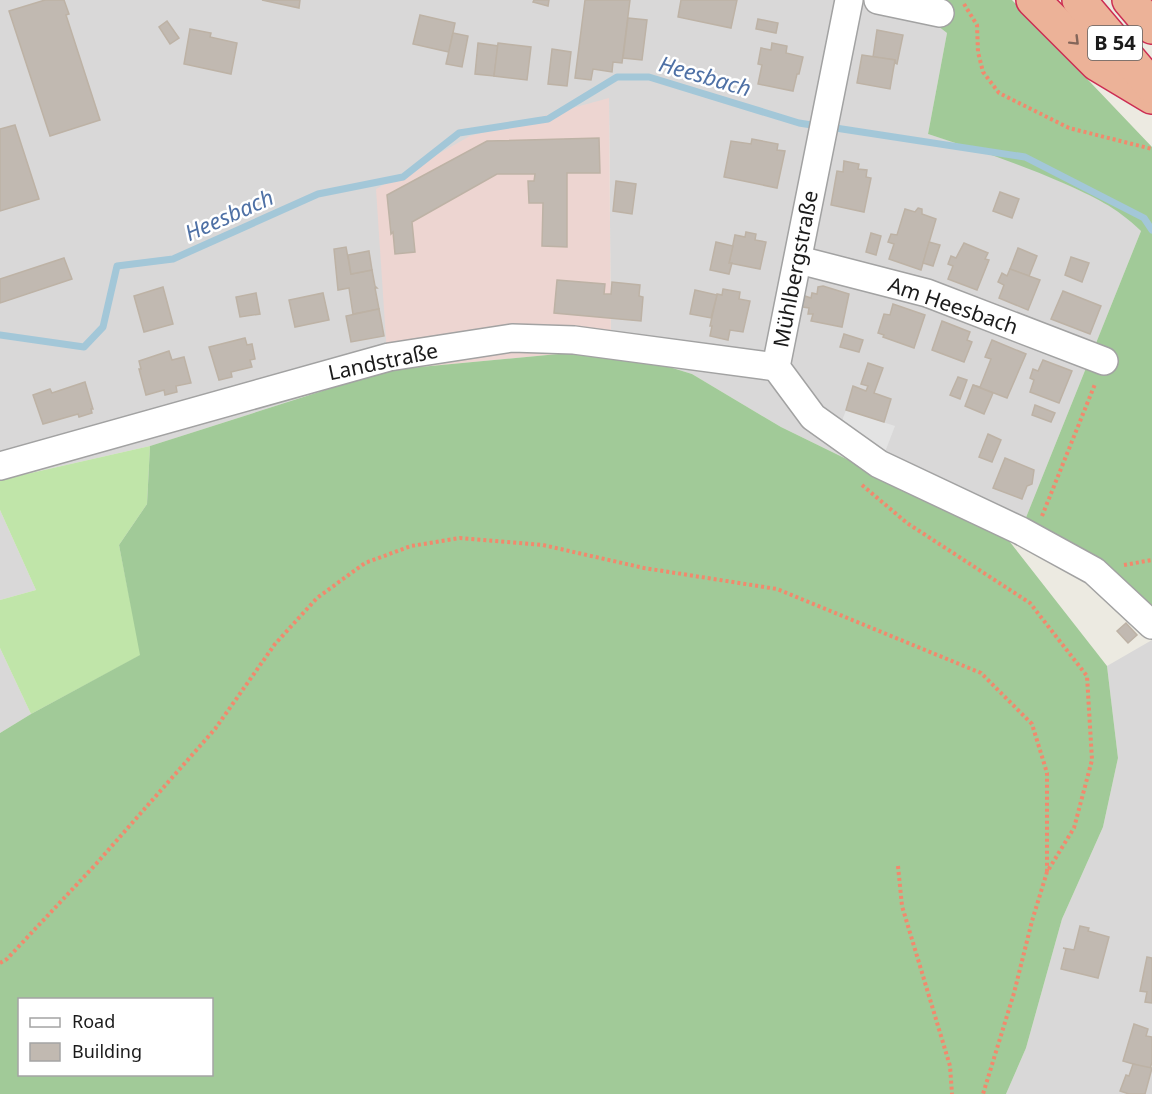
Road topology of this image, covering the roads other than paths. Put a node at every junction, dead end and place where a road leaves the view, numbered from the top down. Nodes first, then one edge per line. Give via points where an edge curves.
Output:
1 (849, 0) edge
2 (878, 0) edge
3 (1033, 0) edge
4 (1079, 0) edge
5 (1129, 0) edge
6 (949, 7) edge
7 (1152, 27) edge
8 (1152, 86) edge
9 (1152, 98) edge
10 (799, 260) junction
11 (1104, 361) road end
12 (776, 367) junction
13 (0, 466) edge
14 (1152, 625) edge

1 - 10 street, Mühlbergstraße
2 - 6 street
3 -> 9 highway via 1097,64
4 - 8 highway, B 54
5 - 7 highway, B 54
10 - 11 street, Am Heesbach via 927,293
10 - 12 street, Mühlbergstraße
12 - 13 street, Landstraße via 574,340 512,338 389,357
12 - 14 street, Mühlbergstraße via 813,417 879,464 1034,537 1094,571

